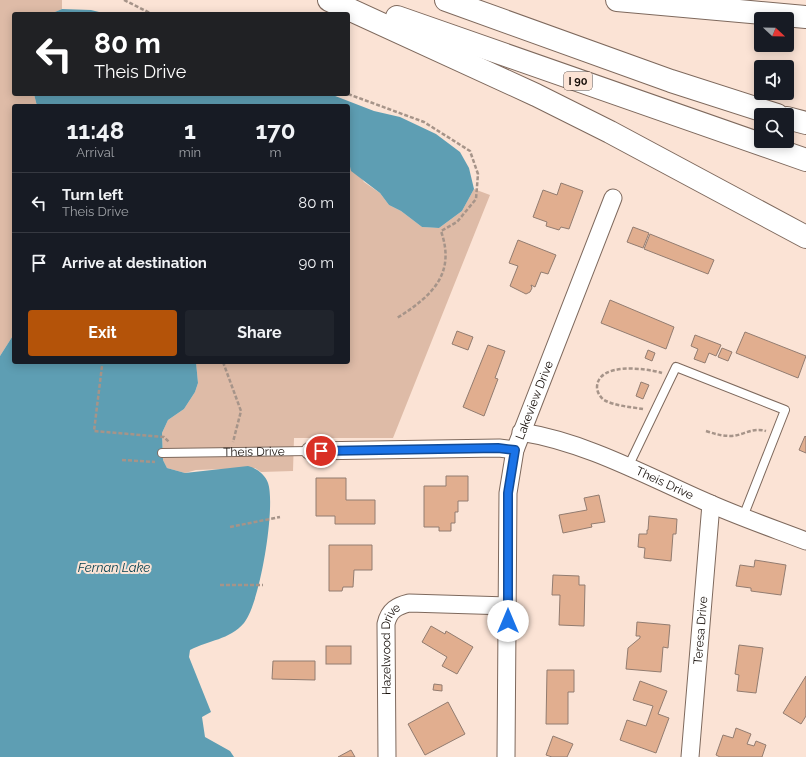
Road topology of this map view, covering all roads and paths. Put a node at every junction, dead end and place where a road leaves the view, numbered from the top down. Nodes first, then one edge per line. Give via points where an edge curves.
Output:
1 (124, 0) edge
2 (329, 0) edge
3 (351, 0) edge
4 (446, 0) edge
5 (618, 0) edge
6 (148, 12) edge
7 (806, 17) edge
8 (350, 95) edge
9 (755, 108) edge
10 (794, 120) edge
11 (806, 124) edge
12 (806, 160) edge
13 (613, 198) dead end
14 (806, 237) edge
15 (397, 318) dead end
16 (224, 364) edge
17 (102, 366) dead end
18 (672, 376) junction
19 (655, 411) junction
20 (706, 431) dead end
21 (521, 432) junction
22 (775, 435) junction
23 (164, 437) dead end
24 (515, 450) junction
25 (310, 451) joint
26 (229, 452) junction
27 (162, 453) dead end
28 (122, 460) dead end
29 (156, 462) dead end
30 (628, 467) junction
31 (711, 504) junction
32 (280, 516) dead end
33 (743, 517) junction
34 (230, 527) dead end
35 (806, 541) edge
36 (220, 585) dead end
37 (262, 585) dead end
38 (508, 606) junction
39 (387, 757) edge
40 (506, 757) edge
41 (690, 757) edge

1 - 6 path
2 - 14 highway via 536,95
3 - 12 highway, I 90
4 - 9 highway via 671,81
5 - 7 highway
8 - 15 path via 424,122 451,137 470,151 478,174 476,199 457,222 440,231 446,246 447,259 441,278 419,304
10 - 11 highway
13 - 21 street, Lakeview Drive
16 - 26 path via 241,411
17 - 23 path via 94,430
18 - 19 lane
18 - 19 path via 648,369 616,369 601,376 597,383 597,391 603,399 620,405
18 - 22 lane via 676,367 785,410
19 - 30 lane
20 - 22 path via 733,436 755,429
21 - 24 street, Lakeview Drive
21 - 30 street, Theis Drive via 578,447
22 - 33 lane
24 - 25 street, Theis Drive via 498,448
24 - 38 street, Lakeview Drive via 508,493
25 - 26 lane, Theis Drive
26 - 27 lane, Theis Drive
28 - 29 path
30 - 31 street, Theis Drive
31 - 33 street, Theis Drive
31 - 41 street, Teresa Drive
32 - 34 path
33 - 35 street, Theis Drive
36 - 37 path
38 - 39 street, Hazelwood Drive via 409,603 391,611 386,624
38 - 40 street, Lakeview Drive

